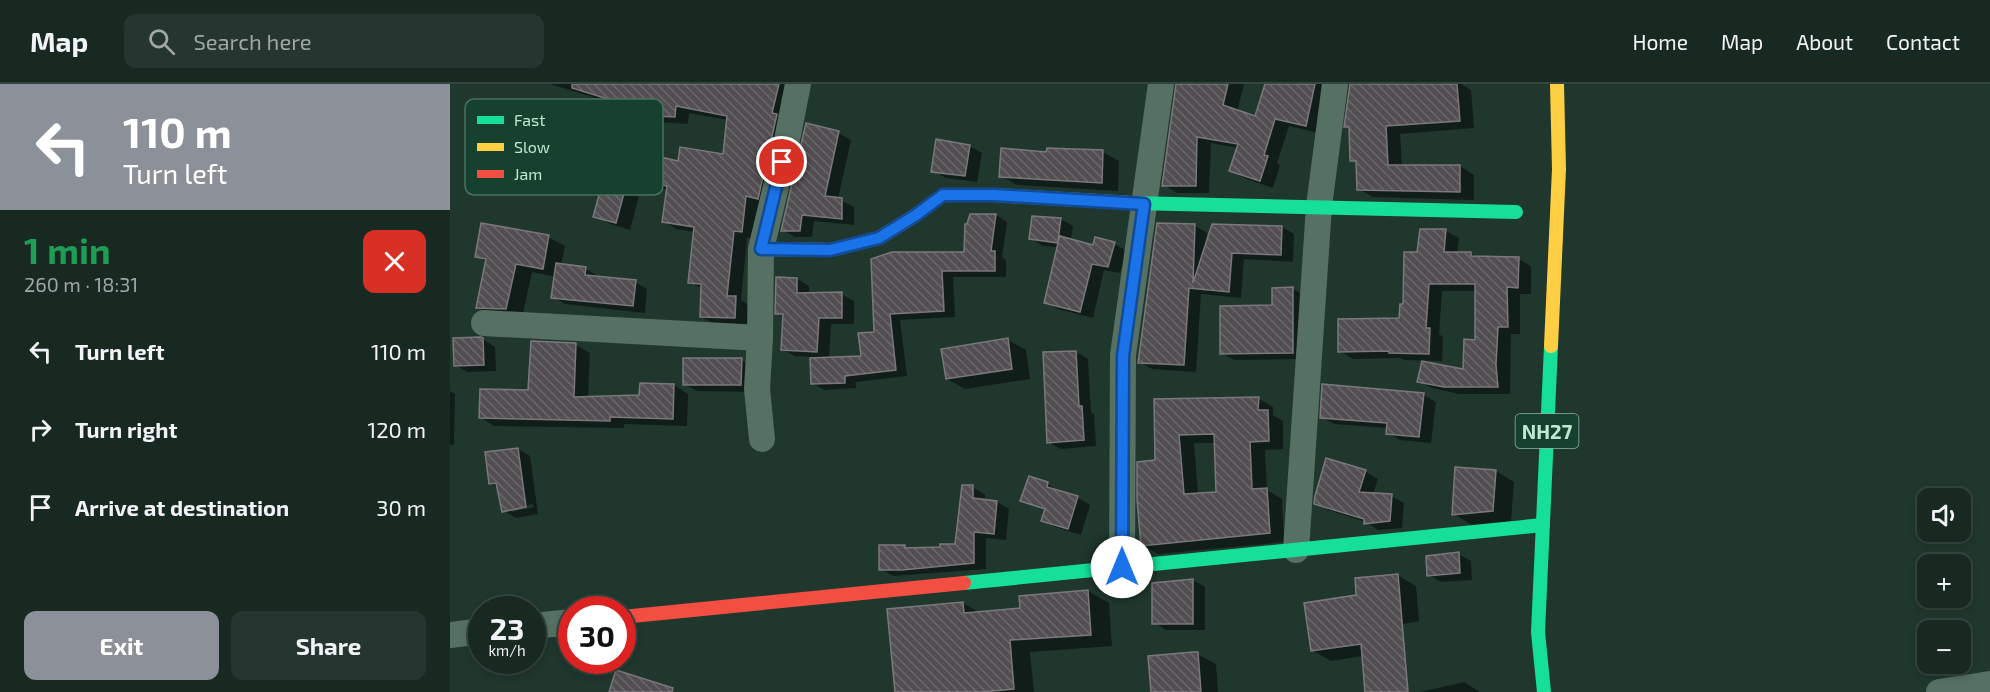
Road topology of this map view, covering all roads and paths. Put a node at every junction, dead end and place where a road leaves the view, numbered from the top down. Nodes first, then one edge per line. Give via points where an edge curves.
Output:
1 (798, 84) edge
2 (1161, 84) edge
3 (1335, 84) edge
4 (1557, 84) edge
5 (1571, 95) dead end
6 (1559, 169) junction
7 (1144, 204) junction
8 (1319, 206) junction
9 (1516, 212) dead end
10 (761, 249) junction
11 (484, 323) dead end
12 (760, 338) junction
13 (762, 439) dead end
14 (1543, 525) junction
15 (1296, 550) junction
16 (1122, 567) junction
17 (636, 616) edge
18 (468, 633) edge
19 (450, 635) edge
20 (1990, 684) edge
21 (1544, 692) edge
22 (1939, 692) edge

1 - 10 street
2 - 7 street
3 - 8 street
4 - 6 main road, NH27
5 - 6 main road, NH27
6 - 14 main road, NH27
7 - 8 main road
7 - 10 main road via 943,195 879,238 830,250
7 - 16 street via 1123,356
8 - 9 main road
8 - 15 street
10 - 12 street
11 - 12 street
12 - 13 street via 757,389
14 - 15 main road
14 - 21 main road, NH27 via 1538,632
15 - 16 main road
16 - 17 main road
18 - 19 street
20 - 22 street

